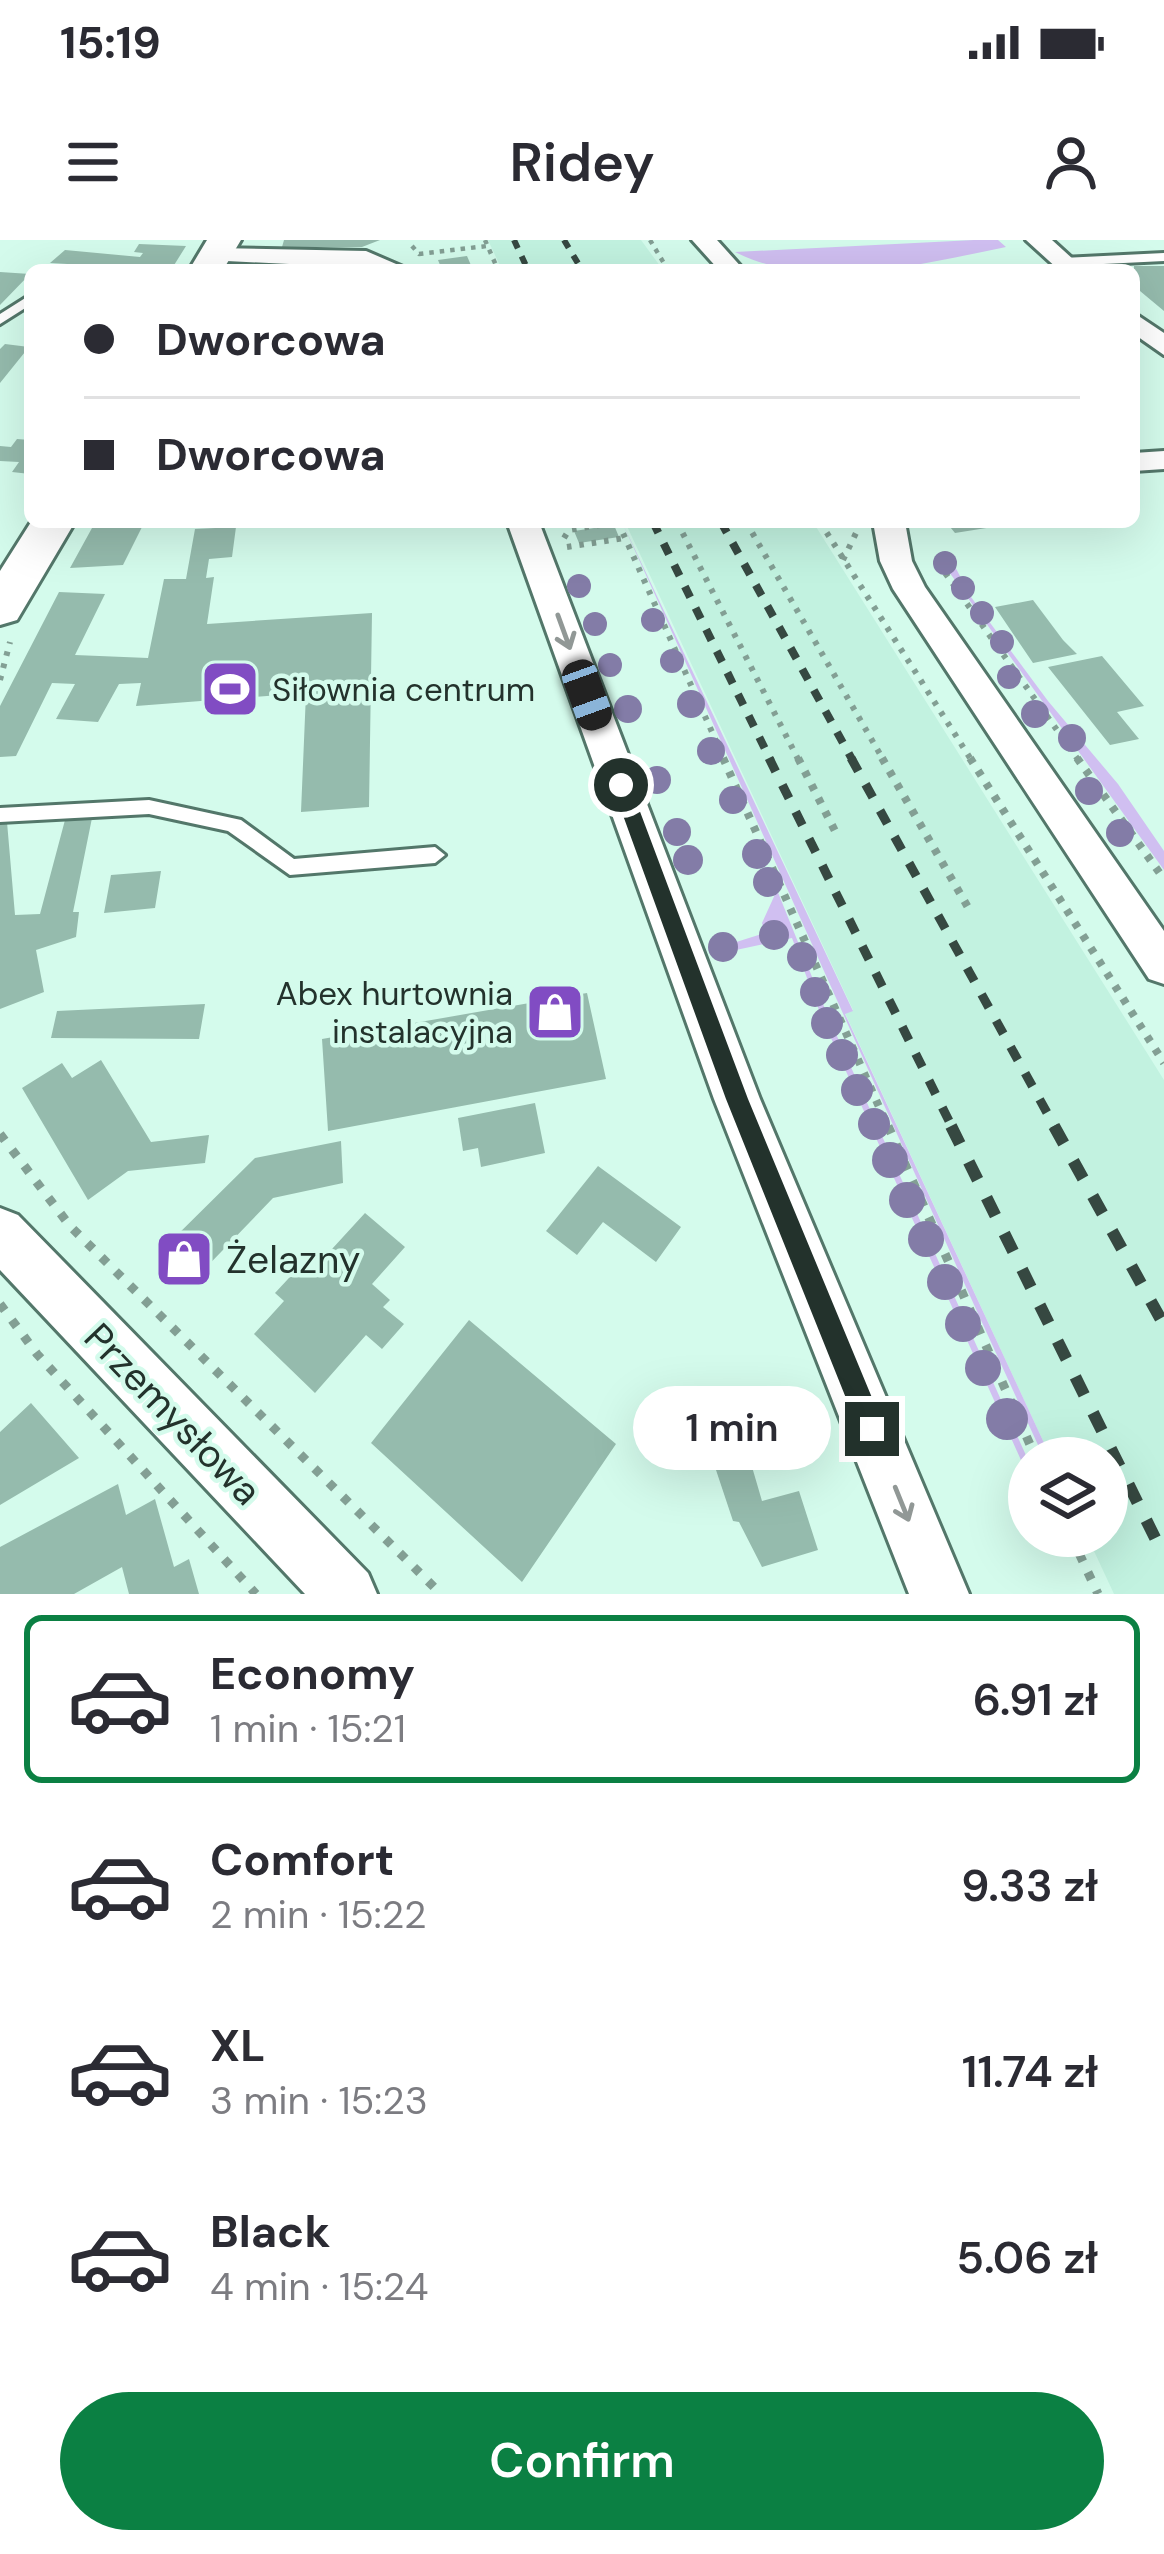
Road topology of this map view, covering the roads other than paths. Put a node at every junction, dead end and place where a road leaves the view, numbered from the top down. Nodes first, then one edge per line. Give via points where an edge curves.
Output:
1 (704, 240) edge
2 (1038, 240) edge
3 (407, 253) edge
4 (215, 255) edge
5 (1164, 257) edge
6 (726, 264) edge
7 (1066, 264) edge
8 (1089, 264) edge
9 (1140, 327) edge
10 (1164, 347) edge
11 (49, 528) edge
12 (890, 528) edge
13 (549, 538) edge
14 (0, 609) edge
15 (0, 815) edge
16 (435, 855) dead end
17 (1164, 966) edge
18 (0, 1233) edge
19 (347, 1594) edge
20 (939, 1594) edge

1 - 6 street
2 - 7 street
3 - 4 street
5 - 8 lane
9 - 10 street
11 - 14 street
12 - 17 street via 910,589
13 -> 20 street via 728,1078
15 - 16 lane via 149,807 234,825 290,867
18 - 19 street, Przemysłowa

